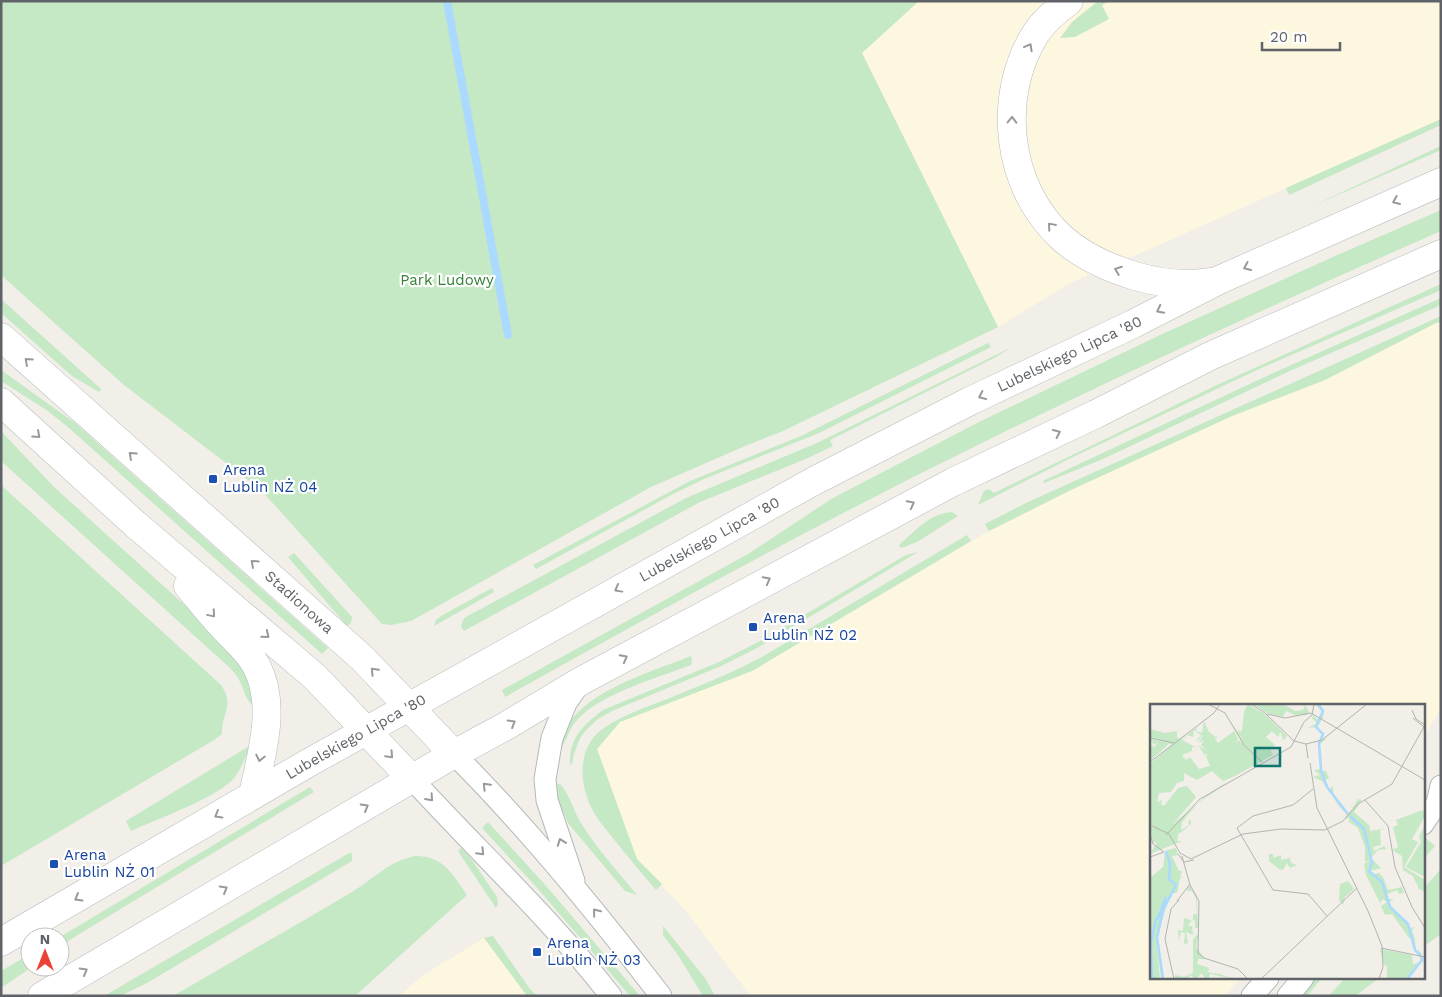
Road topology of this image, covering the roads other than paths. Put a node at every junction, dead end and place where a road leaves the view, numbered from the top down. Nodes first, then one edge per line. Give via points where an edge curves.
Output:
1 (1069, 1) edge
2 (1441, 182) edge
3 (1441, 254) edge
4 (1218, 280) junction
5 (1, 337) edge
6 (1, 402) edge
7 (135, 524) junction
8 (581, 681) junction
9 (408, 706) junction
10 (367, 731) junction
11 (454, 754) junction
12 (1441, 777) edge
13 (413, 780) junction
14 (1424, 786) edge
15 (1441, 786) edge
16 (252, 795) junction
17 (1424, 822) edge
18 (576, 888) junction
19 (1, 942) edge
20 (1266, 980) edge
21 (1301, 980) edge
22 (42, 996) edge
23 (611, 996) edge
24 (661, 996) edge
25 (1252, 996) edge
26 (1288, 996) edge

4 -> 1 main road via 1194,284 1150,280 1088,257 1062,238 1028,193 1014,147 1011,122 1014,93 1022,58 1037,32
2 -> 4 main road, Lubelskiego Lipca '80
8 -> 3 main road via 953,482 1210,356
4 -> 9 main road, Lubelskiego Lipca '80 via 814,481
9 -> 5 main road, Stadionowa via 362,658
6 -> 7 main road
7 -> 10 main road via 314,676
7 -> 16 main road via 223,627 245,648 257,668 267,708 263,746
11 -> 8 main road
18 -> 8 street, Stadionowa via 547,800 545,779 554,730 566,702
9 - 10 main road, Lubelskiego Lipca '80
9 - 11 main road, Stadionowa
10 -> 13 main road
10 - 16 main road, Lubelskiego Lipca '80
11 - 13 main road
18 -> 11 street, Stadionowa
12 - 14 street
22 -> 13 main road
13 -> 23 street via 528,900
15 - 17 street via 1437,803
16 -> 19 main road, Lubelskiego Lipca '80
24 -> 18 street, Stadionowa
20 - 25 street
21 - 26 street

